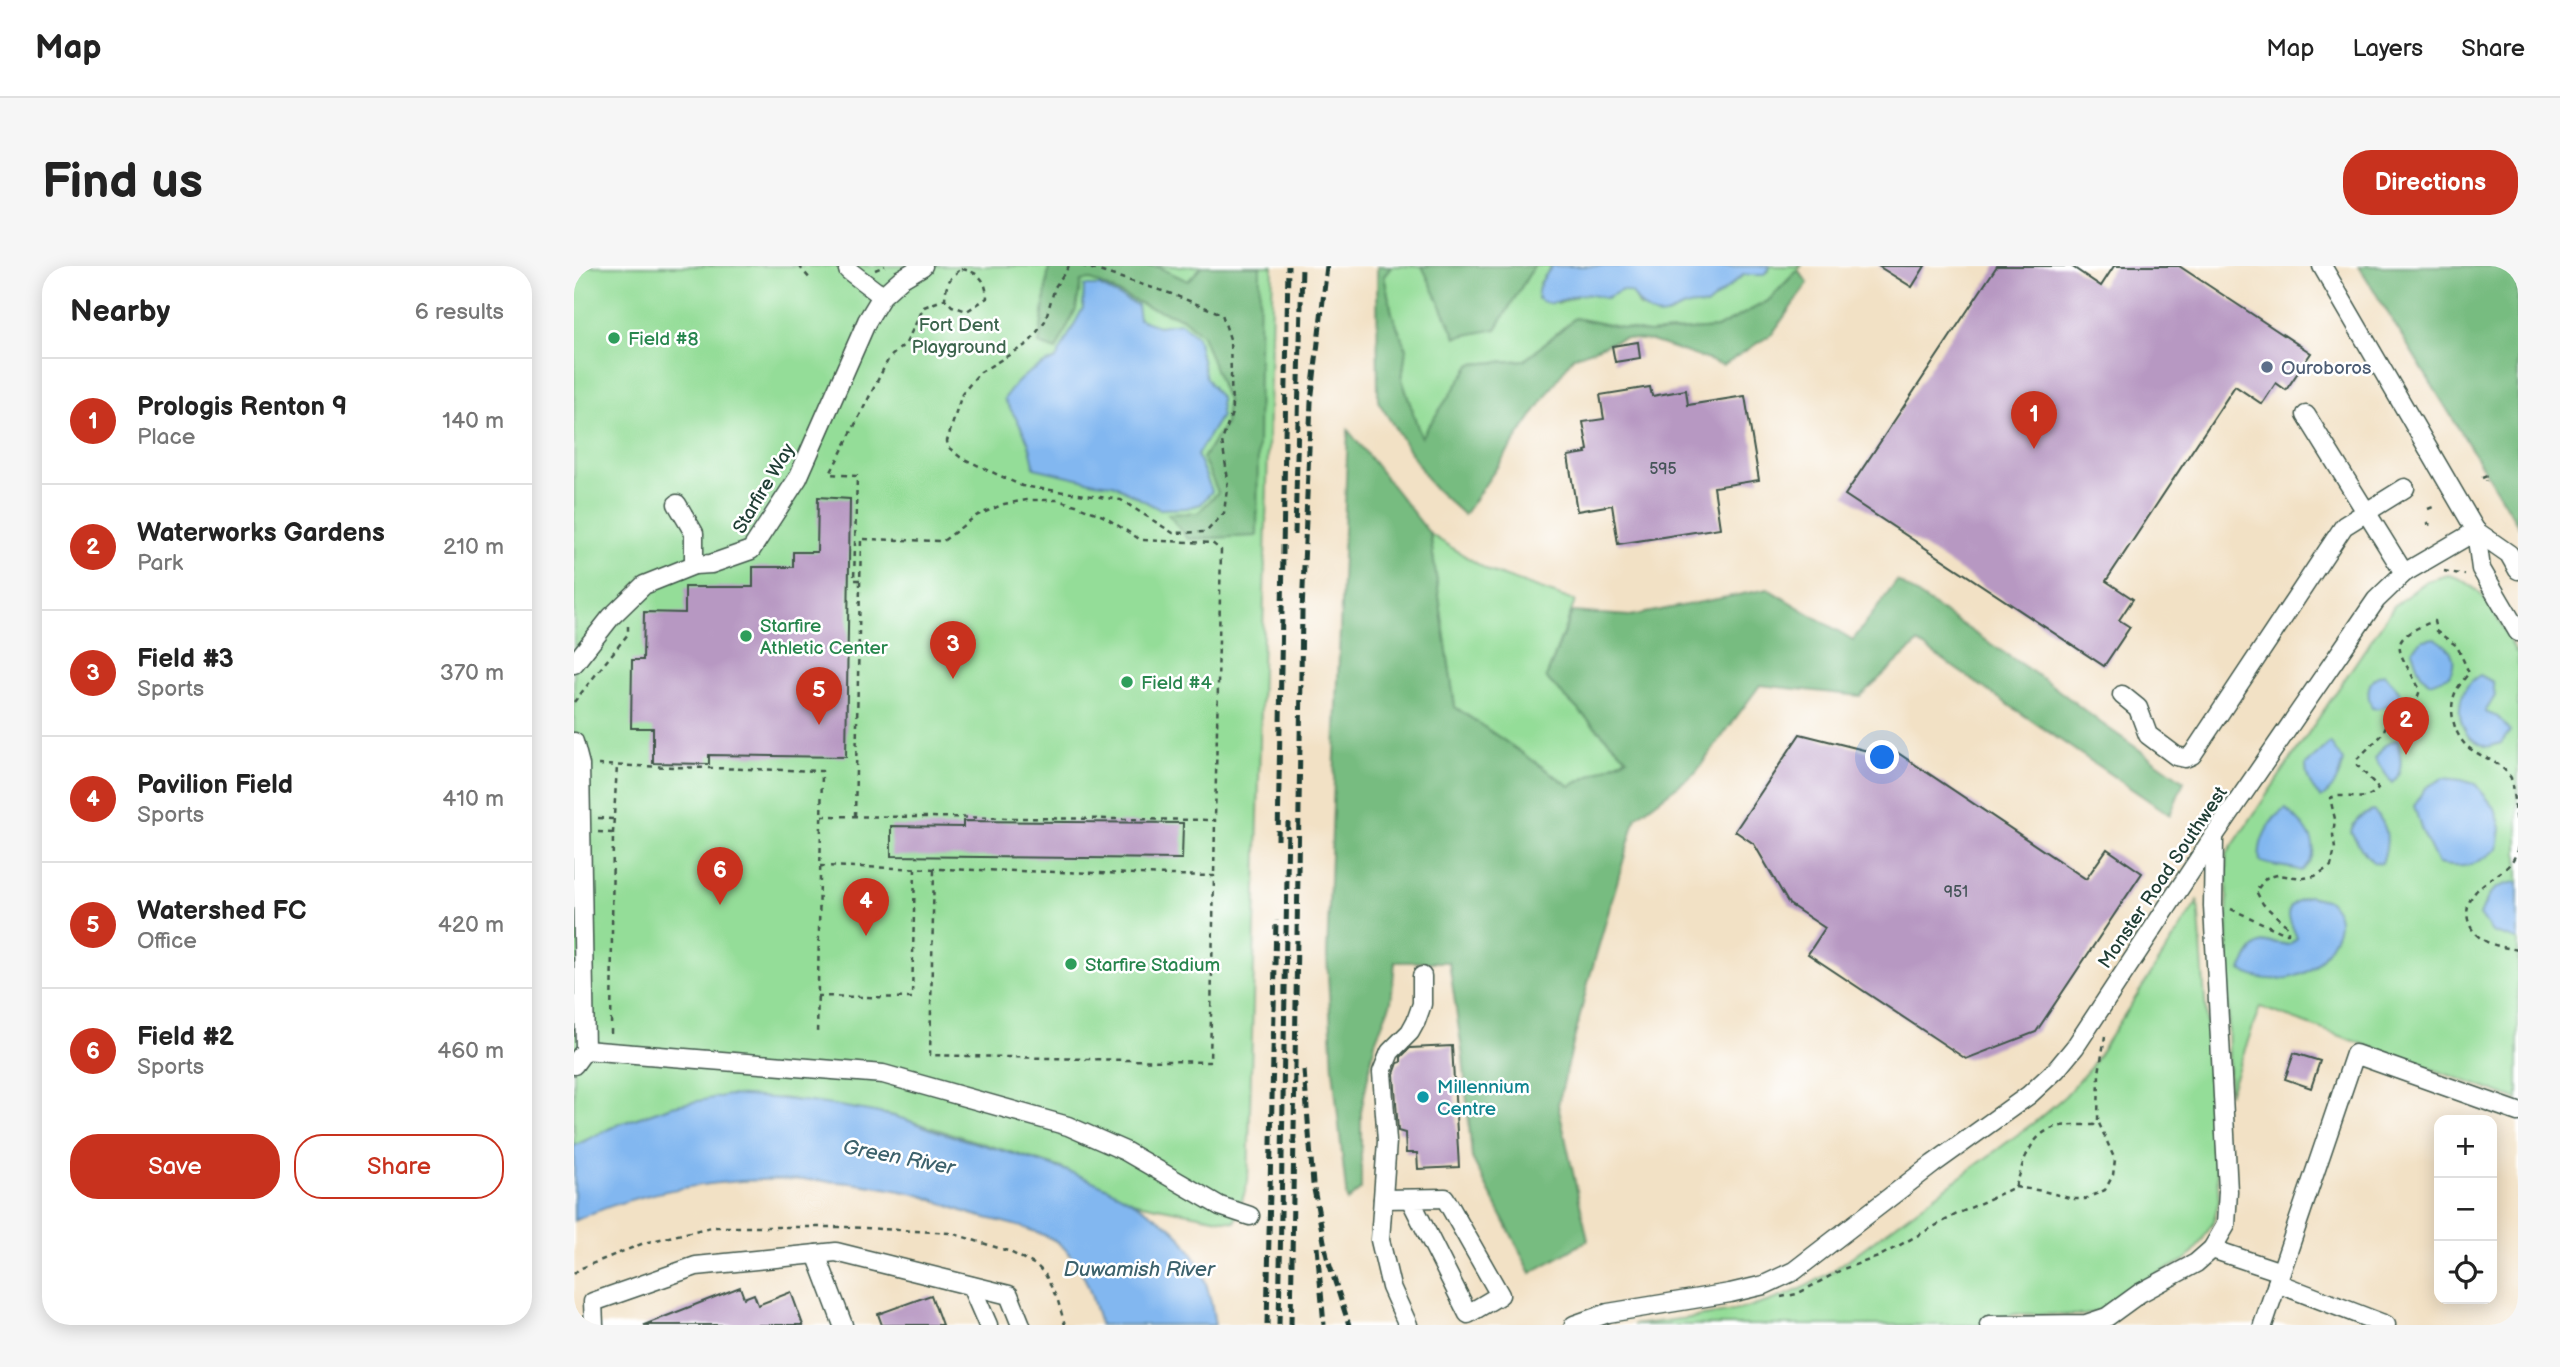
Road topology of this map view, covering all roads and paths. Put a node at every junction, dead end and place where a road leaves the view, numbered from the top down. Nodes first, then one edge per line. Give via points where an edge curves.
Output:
1 (799, 266) edge
2 (923, 266) edge
3 (1069, 266) edge
4 (1083, 266) edge
5 (2322, 266) edge
6 (848, 270) dead end
7 (811, 280) dead end
8 (882, 296) junction
9 (945, 299) junction
10 (2306, 415) dead end
11 (2405, 488) dead end
12 (677, 504) dead end
13 (2366, 512) junction
14 (2426, 523) dead end
15 (2431, 525) dead end
16 (2476, 531) junction
17 (694, 565) junction
18 (2518, 570) edge
19 (2441, 571) dead end
20 (2404, 573) junction
21 (2470, 574) dead end
22 (860, 580) junction
23 (628, 599) junction
24 (2518, 632) edge
25 (574, 664) edge
26 (2122, 695) dead end
27 (574, 702) edge
28 (574, 741) edge
29 (577, 764) edge
30 (617, 765) junction
31 (821, 816) junction
32 (855, 816) junction
33 (595, 818) dead end
34 (614, 819) junction
35 (1215, 820) junction
36 (2518, 830) edge
37 (595, 832) dead end
38 (613, 833) junction
39 (2214, 836) junction
40 (2518, 847) edge
41 (820, 866) junction
42 (915, 868) junction
43 (934, 869) junction
44 (1214, 876) junction
45 (2213, 901) junction
46 (2518, 950) edge
47 (1422, 976) dead end
48 (817, 996) junction
49 (817, 1036) dead end
50 (2105, 1036) dead end
51 (585, 1050) junction
52 (611, 1052) junction
53 (574, 1065) edge
54 (2518, 1112) edge
55 (2098, 1120) junction
56 (2015, 1187) junction
57 (1383, 1199) junction
58 (1410, 1199) junction
59 (1250, 1216) dead end
60 (2212, 1249) junction
61 (816, 1254) junction
62 (2279, 1278) junction
63 (971, 1286) junction
64 (1777, 1298) dead end
65 (594, 1325) edge
66 (843, 1325) edge
67 (988, 1325) edge
68 (1021, 1325) edge
69 (1408, 1325) edge
70 (1574, 1325) edge
71 (1989, 1325) edge
72 (2263, 1325) edge
73 (2386, 1325) edge

1 - 7 path
2 - 8 street, Starfire Way
3 - 4 path via 1055,287 1045,321 1029,343 979,373 962,394 948,447 1022,486 1121,500 1172,533 1206,531 1224,513 1228,480 1223,441 1232,413 1230,339 1222,314
5 - 16 street
6 - 8 street
8 - 17 street, Starfire Way via 798,478 751,550
9 - 9 path via 951,275 962,269 975,271 986,286 986,298 967,311
9 - 22 path via 924,307 906,343 889,358 830,474 857,476 854,580
10 - 13 street
11 - 13 street
12 - 17 street via 694,533
13 - 20 street
13 - 26 street via 2344,526 2192,755 2176,756 2148,735 2138,708
14 - 15 path
16 - 18 street via 2509,554
16 - 20 street, Monster Road Southwest
16 - 24 street via 2481,569
17 - 23 street, Starfire Way via 644,585
19 - 21 path
20 - 39 street, Monster Road Southwest via 2357,626
22 - 32 path
22 - 35 path via 861,539 943,541 976,516 1027,500 1076,505 1141,540 1212,543 1221,550
23 - 25 street, Starfire Way
23 - 27 path via 628,634
28 - 29 street
29 - 30 path
29 - 51 street
30 - 31 path via 822,771
30 - 34 path
31 - 32 path
31 - 41 path
32 - 35 path
33 - 34 path
34 - 38 path
35 - 44 path
36 - 45 path via 2508,771 2463,744 2457,733 2452,713 2455,693 2469,673 2457,646 2436,631 2434,621 2411,630 2399,643 2420,690 2415,705 2390,718 2381,736 2357,759 2378,789 2356,799 2330,797 2335,849 2330,866 2315,876 2266,878 2256,891 2288,933
37 - 38 path
38 - 52 path
39 - 45 street
39 - 70 street, Monster Road Southwest via 2075,1047 2029,1096 1794,1271 1742,1290 1608,1313
40 - 46 path via 2504,872 2474,893 2466,912 2466,920 2479,937
41 - 42 path
41 - 48 path
42 - 43 path
42 - 48 path via 912,998
43 - 44 path
43 - 44 path via 930,1055 1210,1062
45 - 60 street via 2228,1191 2226,1225
47 - 57 street via 1422,1004 1416,1021 1390,1052 1382,1072 1387,1141
48 - 49 path
50 - 55 path
51 - 52 street
51 - 53 street
52 - 59 street via 883,1074 1069,1126 1125,1151 1220,1206
54 - 62 street via 2355,1054
55 - 56 path via 2094,1125 2048,1128 2025,1158
55 - 56 path via 2115,1160 2105,1190 2073,1199
56 - 64 path via 1878,1257 1843,1269 1797,1294
57 - 58 street
57 - 69 street via 1380,1240 1391,1287
58 - 58 street via 1445,1198 1500,1295 1468,1314
60 - 62 street
60 - 71 street via 2107,1317 2086,1324
61 - 63 street via 836,1252
61 - 65 street via 696,1266 593,1302
61 - 66 street
62 - 72 street
62 - 73 street
63 - 67 street
63 - 68 street via 1009,1295

